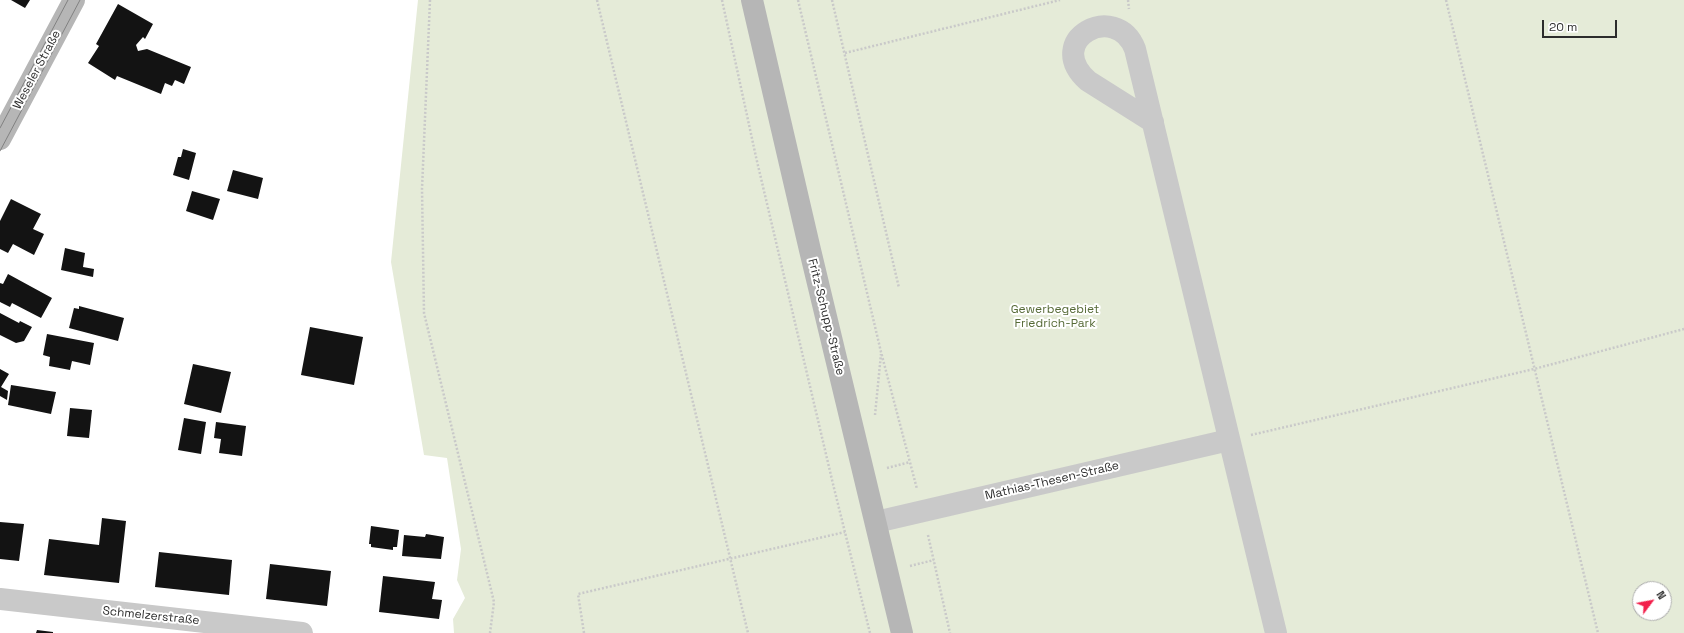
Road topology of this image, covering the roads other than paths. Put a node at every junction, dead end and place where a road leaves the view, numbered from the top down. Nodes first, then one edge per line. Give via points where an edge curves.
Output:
1 (74, 0) edge
2 (752, 0) edge
3 (1153, 122) junction
4 (0, 139) edge
5 (1229, 440) junction
6 (876, 522) junction
7 (0, 599) edge
8 (302, 633) edge
9 (902, 633) edge
10 (1276, 633) edge

1 - 4 main road, Weseler Straße
2 - 6 main road, Fritz-Schupp-Straße
3 - 3 street via 1079,73 1072,53 1074,43 1086,28 1105,22 1116,24 1132,39
3 - 5 street
5 - 6 street, Mathias-Thesen-Straße
5 - 10 street
6 - 9 main road, Fritz-Schupp-Straße
7 - 8 street, Schmelzerstraße

